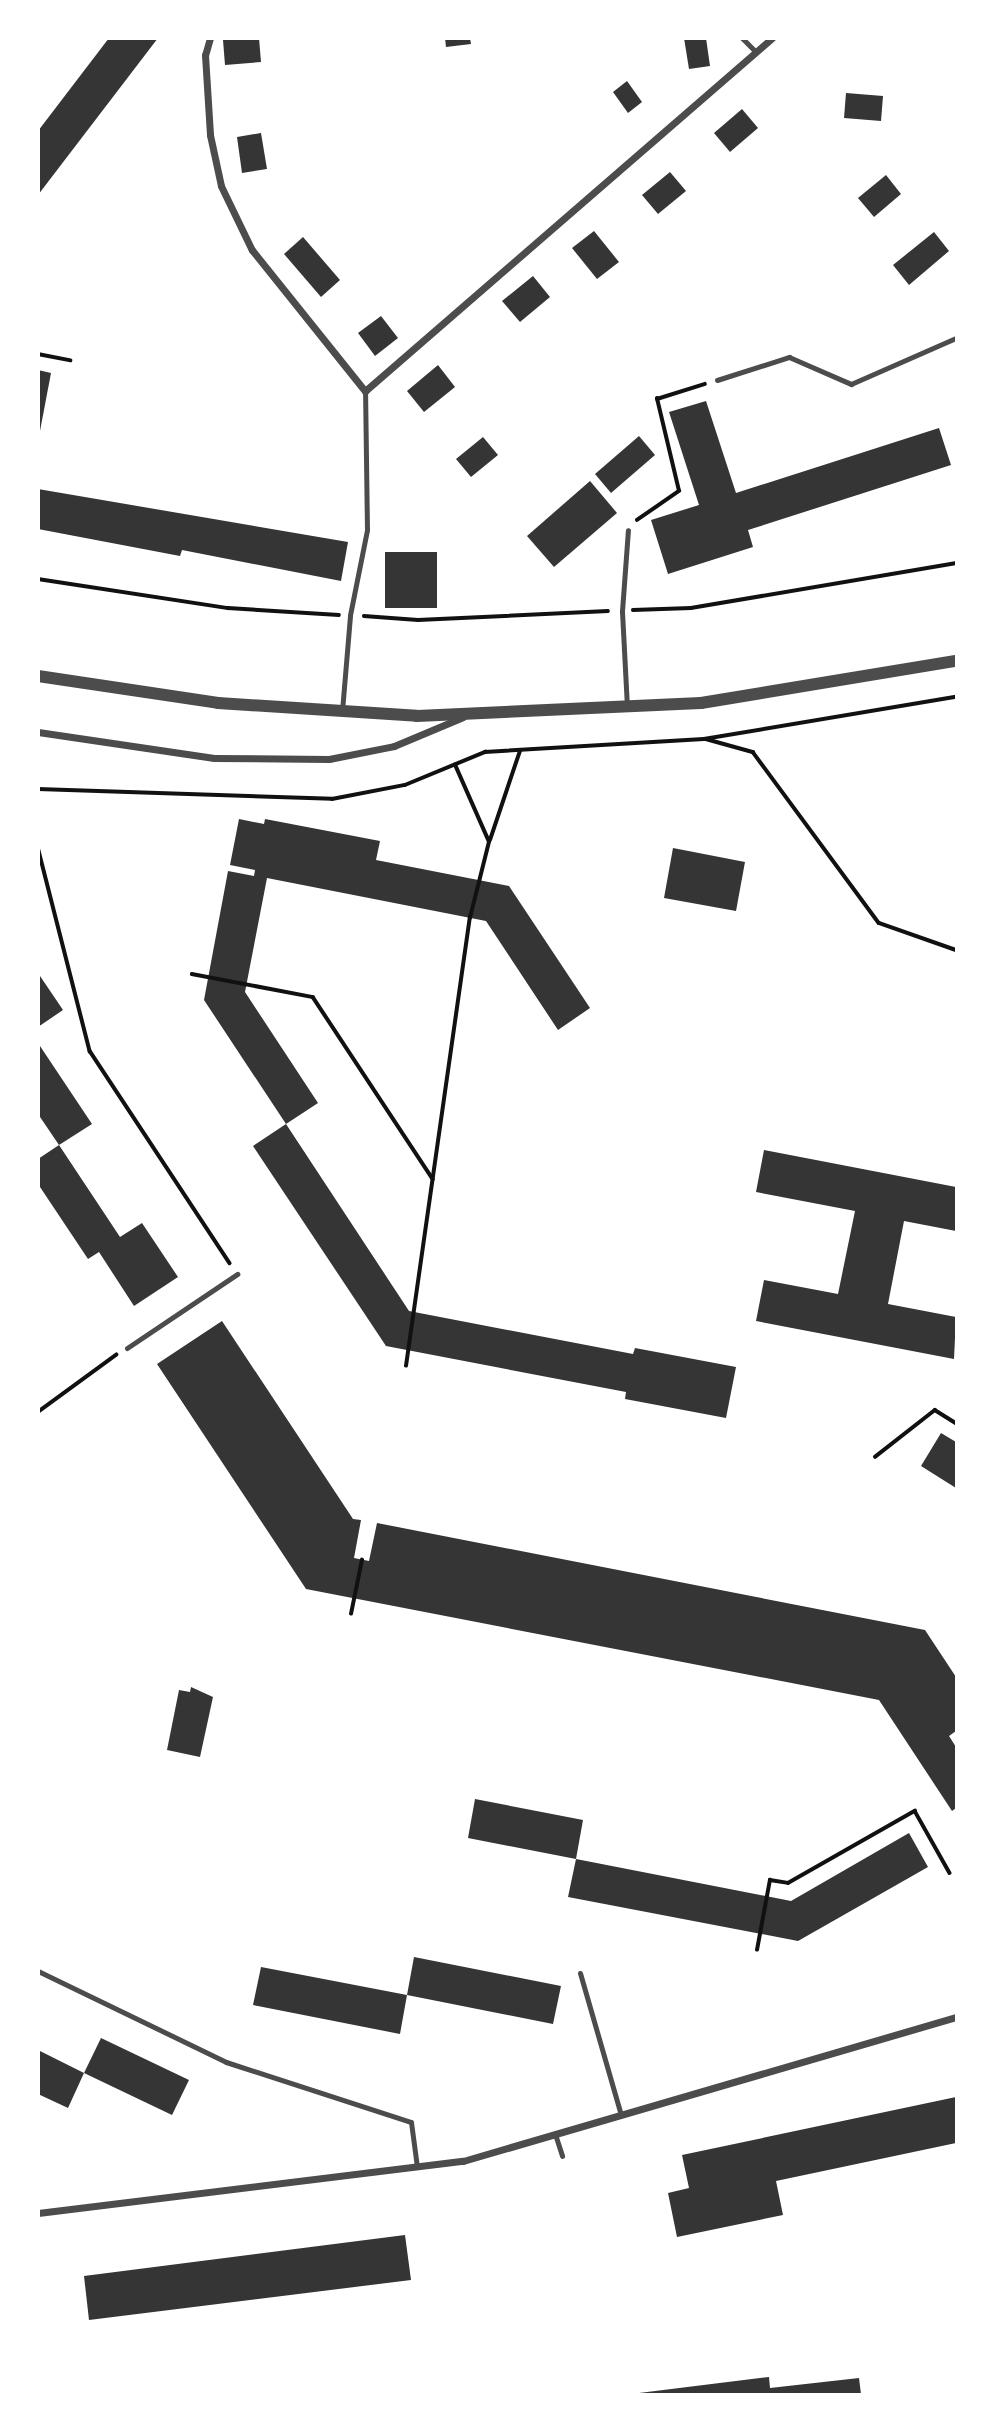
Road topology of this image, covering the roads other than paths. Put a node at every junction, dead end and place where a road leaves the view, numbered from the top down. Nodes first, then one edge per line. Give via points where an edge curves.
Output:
1 (209, 38) edge
2 (742, 38) edge
3 (772, 38) edge
4 (755, 51) junction
5 (957, 338) edge
6 (717, 380) road end
7 (365, 391) junction
8 (628, 530) road end
9 (957, 661) edge
10 (38, 676) edge
11 (627, 706) junction
12 (342, 711) junction
13 (473, 713) junction
14 (38, 732) edge
15 (237, 1274) road end
16 (127, 1348) road end
17 (38, 1971) edge
18 (580, 1973) dead end
19 (957, 2017) edge
20 (621, 2115) junction
21 (555, 2134) junction
22 (562, 2156) dead end
23 (417, 2167) junction
24 (38, 2213) edge

1 - 7 street via 205,55 210,135 221,186 251,250
2 - 4 lane
3 - 4 street
4 - 7 street
5 - 6 lane via 851,384 789,357
7 - 12 lane via 367,530 351,615
8 - 11 lane via 622,611
9 - 11 street via 701,703
10 - 12 street via 218,703
11 - 13 street
12 - 13 street
13 - 14 street via 394,746 328,759 214,758
15 - 16 lane
17 - 23 lane via 226,2062 411,2122
18 - 20 lane
19 - 20 street
20 - 21 street
21 - 22 lane
21 - 23 street via 463,2161
23 - 24 street

